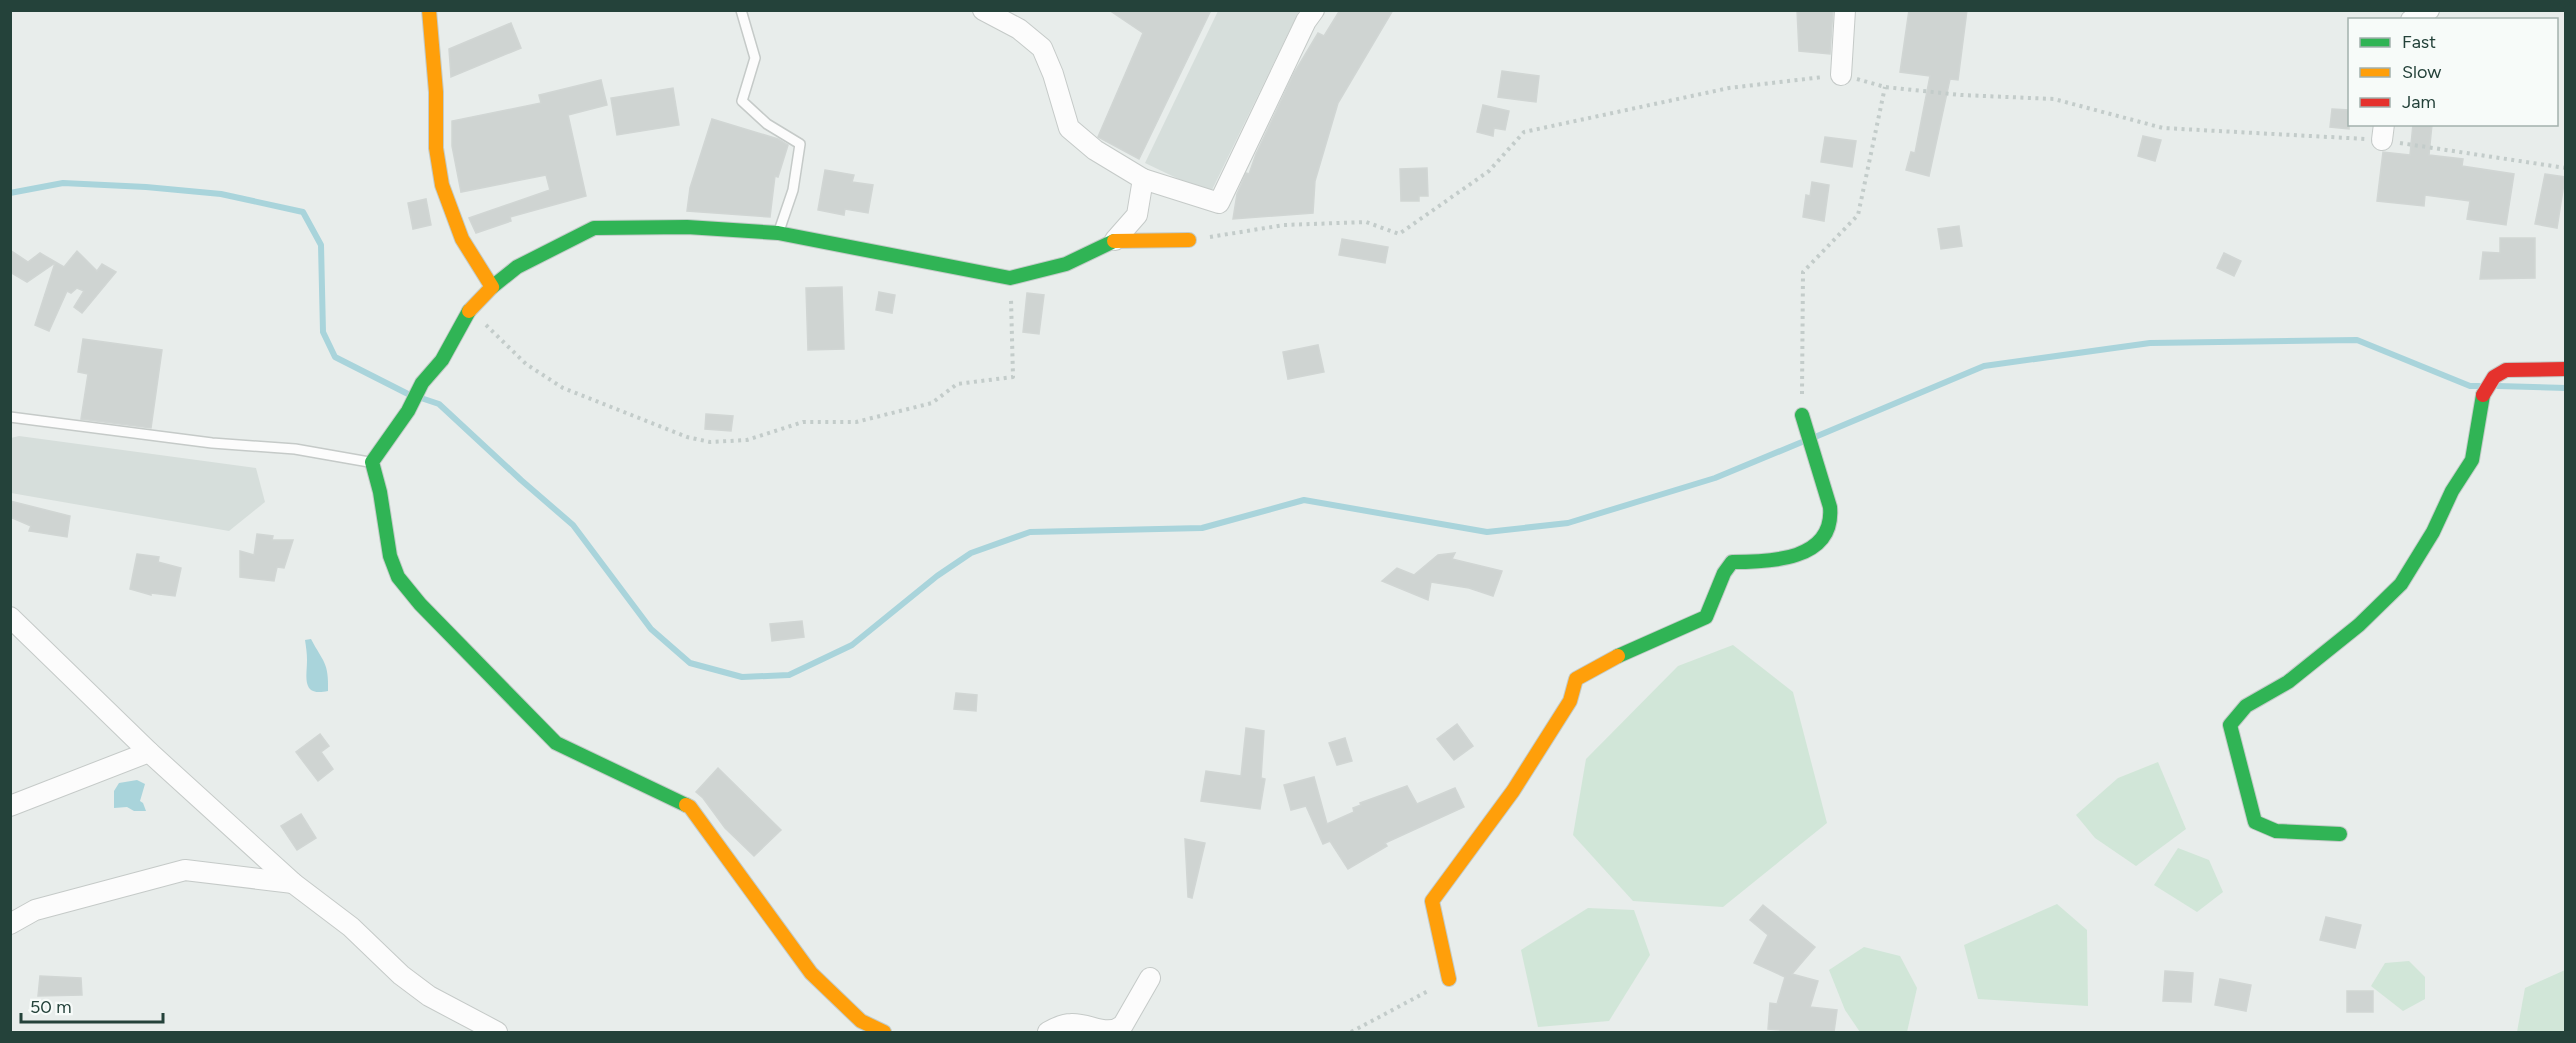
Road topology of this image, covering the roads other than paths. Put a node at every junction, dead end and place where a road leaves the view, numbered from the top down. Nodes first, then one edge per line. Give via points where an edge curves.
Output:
1 (429, 10) edge
2 (741, 10) edge
3 (983, 10) edge
4 (1314, 10) edge
5 (1845, 10) edge
6 (2429, 10) edge
7 (2415, 18) edge
8 (1841, 75) road end
9 (1143, 179) junction
10 (778, 233) junction
11 (1115, 240) junction
12 (1189, 240) road end
13 (492, 287) junction
14 (2565, 369) edge
15 (1802, 415) road end
16 (10, 417) edge
17 (372, 462) junction
18 (10, 617) edge
19 (149, 752) junction
20 (10, 806) edge
21 (2340, 834) dead end
22 (293, 883) junction
23 (10, 924) edge
24 (1150, 978) dead end
25 (1449, 979) road end
26 (497, 1032) edge
27 (884, 1032) edge
28 (1048, 1032) edge

1 - 13 street via 436,84 436,148 446,196 473,264
2 - 10 lane via 755,58 742,102 767,124 800,144 793,190
3 - 9 street via 1019,28 1042,48 1069,128 1095,150
4 - 9 street via 1219,203
5 - 8 street
6 - 7 street
9 - 11 street via 1137,215
10 - 11 street via 1010,278 1066,264
10 - 13 street via 687,227 594,228 517,267
11 - 12 street
13 - 17 street via 470,309 442,360 422,383 408,411
14 - 21 street via 2506,370 2494,377 2483,395 2472,460 2401,584 2350,632 2288,682 2246,706 2230,725 2255,822 2276,831
15 - 25 street via 1828,498 1830,520 1820,543 1797,556 1732,562 1706,617 1576,679 1570,701 1513,791 1432,901
16 - 17 lane via 212,443 295,449
17 - 27 street via 390,556 398,577 420,604 556,743 690,807 811,973 861,1021
18 - 19 street
19 - 20 street
19 - 22 street
22 - 23 street via 185,870 35,910
22 - 26 street via 351,927 429,996
24 - 28 street via 1117,1030 1072,1024

